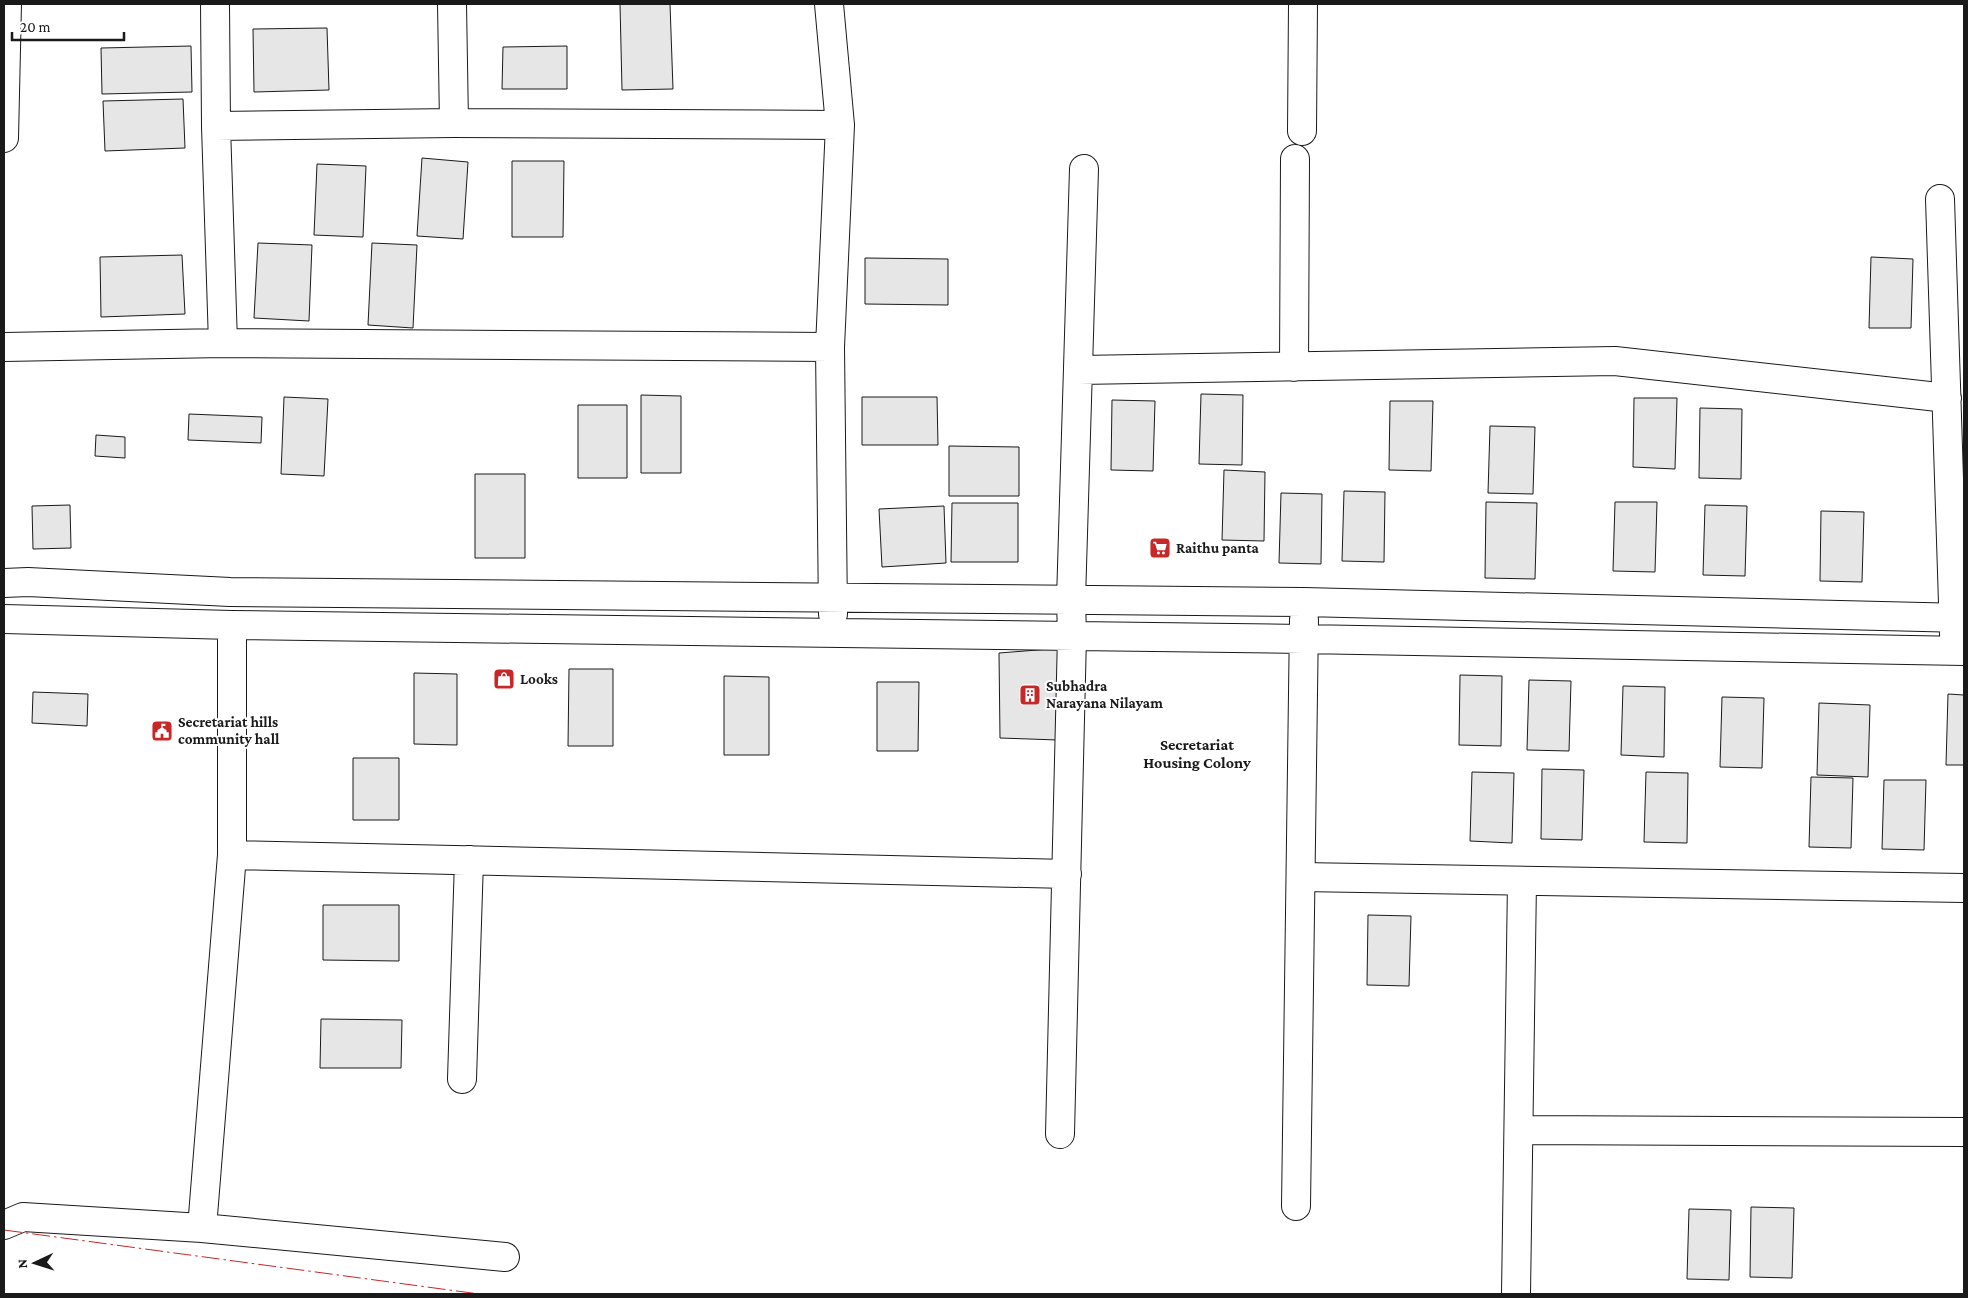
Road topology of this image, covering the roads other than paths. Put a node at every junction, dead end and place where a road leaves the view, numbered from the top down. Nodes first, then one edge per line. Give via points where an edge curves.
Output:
1 (7, 4) edge
2 (214, 4) edge
3 (452, 4) edge
4 (829, 4) edge
5 (1303, 4) edge
6 (454, 123) junction
7 (840, 125) junction
8 (216, 126) junction
9 (1302, 131) dead end
10 (4, 138) edge
11 (1295, 159) dead end
12 (1084, 169) dead end
13 (1940, 199) dead end
14 (224, 343) junction
15 (830, 347) junction
16 (4, 348) edge
17 (1294, 367) junction
18 (1080, 370) junction
19 (1947, 398) junction
20 (4, 583) edge
21 (833, 596) junction
22 (1071, 600) junction
23 (1304, 602) junction
24 (1959, 617) edge
25 (4, 619) edge
26 (232, 625) junction
27 (833, 634) junction
28 (1072, 636) junction
29 (1303, 639) junction
30 (1959, 651) edge
31 (232, 855) junction
32 (469, 860) junction
33 (1067, 874) junction
34 (1301, 877) junction
35 (1522, 881) junction
36 (1964, 888) edge
37 (462, 1079) dead end
38 (1519, 1130) junction
39 (1964, 1132) edge
40 (1060, 1134) dead end
41 (1296, 1206) dead end
42 (10, 1216) edge
43 (202, 1228) junction
44 (505, 1257) dead end
45 (1516, 1294) edge

1 - 10 street
2 - 8 street
3 - 6 street
4 - 7 street
5 - 9 street
6 - 7 street
6 - 8 street
7 - 15 street
8 - 14 street
11 - 17 street
12 - 18 street
13 - 19 street
14 - 15 street
14 - 16 street
15 - 21 street
17 - 18 street
17 - 19 street via 1615,361
18 - 22 street
19 - 24 street
20 - 21 street via 230,592
21 - 22 street
21 - 27 street
22 - 23 street
22 - 28 street
23 - 24 street
23 - 29 street
24 - 30 street
25 - 26 street
26 - 27 street
26 - 31 street
27 - 28 street
28 - 29 street
28 - 33 street
29 - 30 street
29 - 34 street
31 - 32 street
31 - 43 street
32 - 33 street
32 - 37 street
33 - 40 street
34 - 35 street
34 - 41 street
35 - 36 street
35 - 38 street
38 - 39 street
38 - 45 street
42 - 43 street
43 - 44 street

